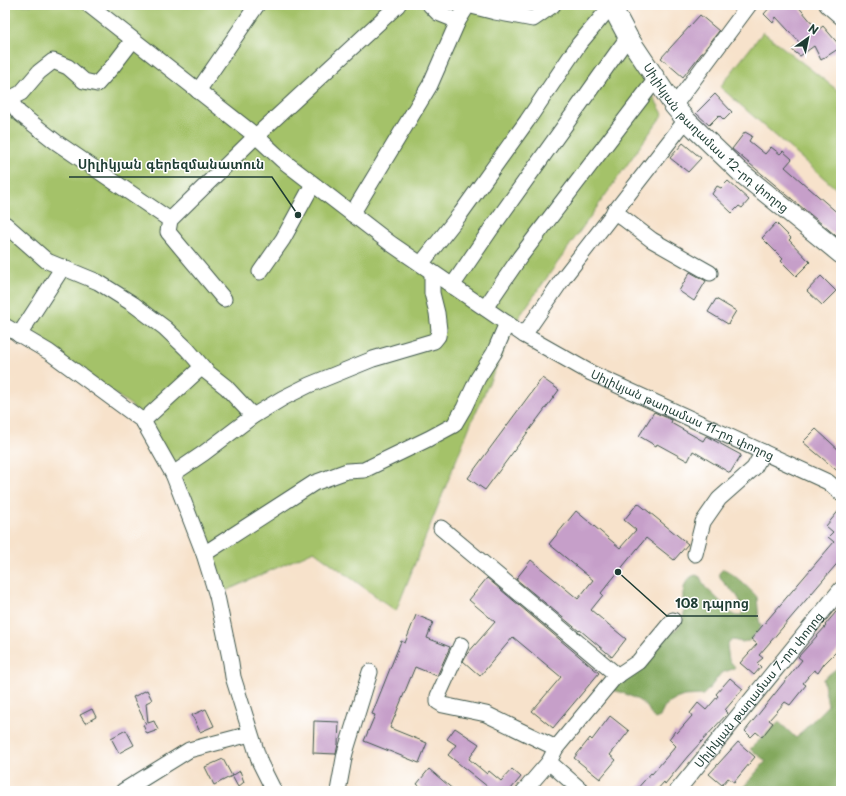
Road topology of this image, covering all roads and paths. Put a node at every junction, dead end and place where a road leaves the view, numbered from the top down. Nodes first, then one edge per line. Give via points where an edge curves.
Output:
1 (90, 5) edge
2 (257, 5) edge
3 (398, 5) edge
4 (430, 5) edge
5 (553, 5) edge
6 (748, 5) edge
7 (827, 5) edge
8 (611, 6) edge
9 (841, 17) edge
10 (458, 21) junction
11 (628, 37) junction
12 (133, 40) junction
13 (656, 79) junction
14 (198, 91) junction
15 (7, 99) edge
16 (680, 113) junction
17 (256, 136) junction
18 (313, 184) junction
19 (614, 211) junction
20 (352, 214) junction
21 (170, 220) junction
22 (5, 224) edge
23 (841, 254) edge
24 (63, 267) junction
25 (427, 269) junction
26 (260, 272) dead end
27 (710, 273) dead end
28 (452, 286) junction
29 (224, 299) dead end
30 (485, 308) junction
31 (507, 323) junction
32 (5, 326) edge
33 (19, 334) junction
34 (524, 335) junction
35 (202, 367) junction
36 (253, 416) junction
37 (143, 421) junction
38 (763, 452) junction
39 (173, 474) junction
40 (841, 493) edge
41 (441, 528) dead end
42 (204, 554) junction
43 (695, 554) dead end
44 (841, 589) edge
45 (673, 620) dead end
46 (461, 644) dead end
47 (370, 672) dead end
48 (618, 676) junction
49 (250, 734) junction
50 (556, 748) junction
51 (549, 762) junction
52 (123, 791) edge
53 (274, 791) edge
54 (338, 791) edge
55 (524, 791) edge
56 (582, 791) edge
57 (677, 791) edge

1 - 12 street, Սիլիկյան թաղամաս 11-րդ փողոց
2 - 14 street
3 - 17 street
4 - 10 street via 438,13
5 - 10 street via 533,19 468,5
6 - 16 street
7 - 9 street
8 - 11 main road, Սիլիկյան թաղամաս 12-րդ փողոց
8 - 25 street via 579,44 528,121 461,213
10 - 20 street via 430,85
11 - 13 main road, Սիլիկյան թաղամաս 12-րդ փողոց
11 - 28 street
12 - 14 street, Սիլիկյան թաղամաս 11-րդ փողոց
12 - 15 street via 97,84 84,81 68,67 52,61 21,93
13 - 16 main road, Սիլիկյան թաղամաս 12-րդ փողոց
13 - 30 street via 520,257
14 - 17 street, Սիլիկյան թաղամաս 11-րդ փողոց
15 - 21 street via 19,113 56,142
16 - 19 street
16 - 23 main road, Սիլիկյան թաղամաս 12-րդ փողոց via 740,172
17 - 18 street, Սիլիկյան թաղամաս 11-րդ փողոց
17 - 21 street
18 - 20 street, Սիլիկյան թաղամաս 11-րդ փողոց
18 - 26 street via 283,239
19 - 27 street via 652,240
19 - 34 street
20 - 25 street, Սիլիկյան թաղամաս 11-րդ փողոց
21 - 29 street via 168,232
22 - 24 street via 47,262
24 - 33 street
24 - 35 street via 98,282 133,304 165,328
25 - 28 street, Սիլիկյան թաղամաս 11-րդ փողոց
25 - 36 street via 439,330 434,341 373,359 309,385
28 - 30 street, Սիլիկյան թաղամաս 11-րդ փողոց
30 - 31 street, Սիլիկյան թաղամաս 11-րդ փողոց
31 - 34 street, Սիլիկյան թաղամաս 11-րդ փողոց
31 - 42 street via 494,353 454,424 364,470 347,471 314,482
32 - 33 street
33 - 37 street via 49,352
34 - 38 street, Սիլիկյան թաղամաս 11-րդ փողոց via 591,373
35 - 36 street via 226,387
35 - 37 street
36 - 39 street
37 - 39 street
38 - 40 street, Սիլիկյան թաղամաս 11-րդ փողոց via 828,482
38 - 43 street via 754,468 719,499 703,522
39 - 42 street
41 - 48 street
42 - 49 street via 217,596 233,677
44 - 57 street, Սիլիկյան թաղամաս 7-րդ փողոց
45 - 48 street via 638,662
46 - 50 street via 438,696 438,702 486,714
47 - 54 street via 345,753
48 - 50 street
49 - 52 street via 189,750
49 - 53 street via 260,763
50 - 51 street
51 - 55 street
51 - 56 street

